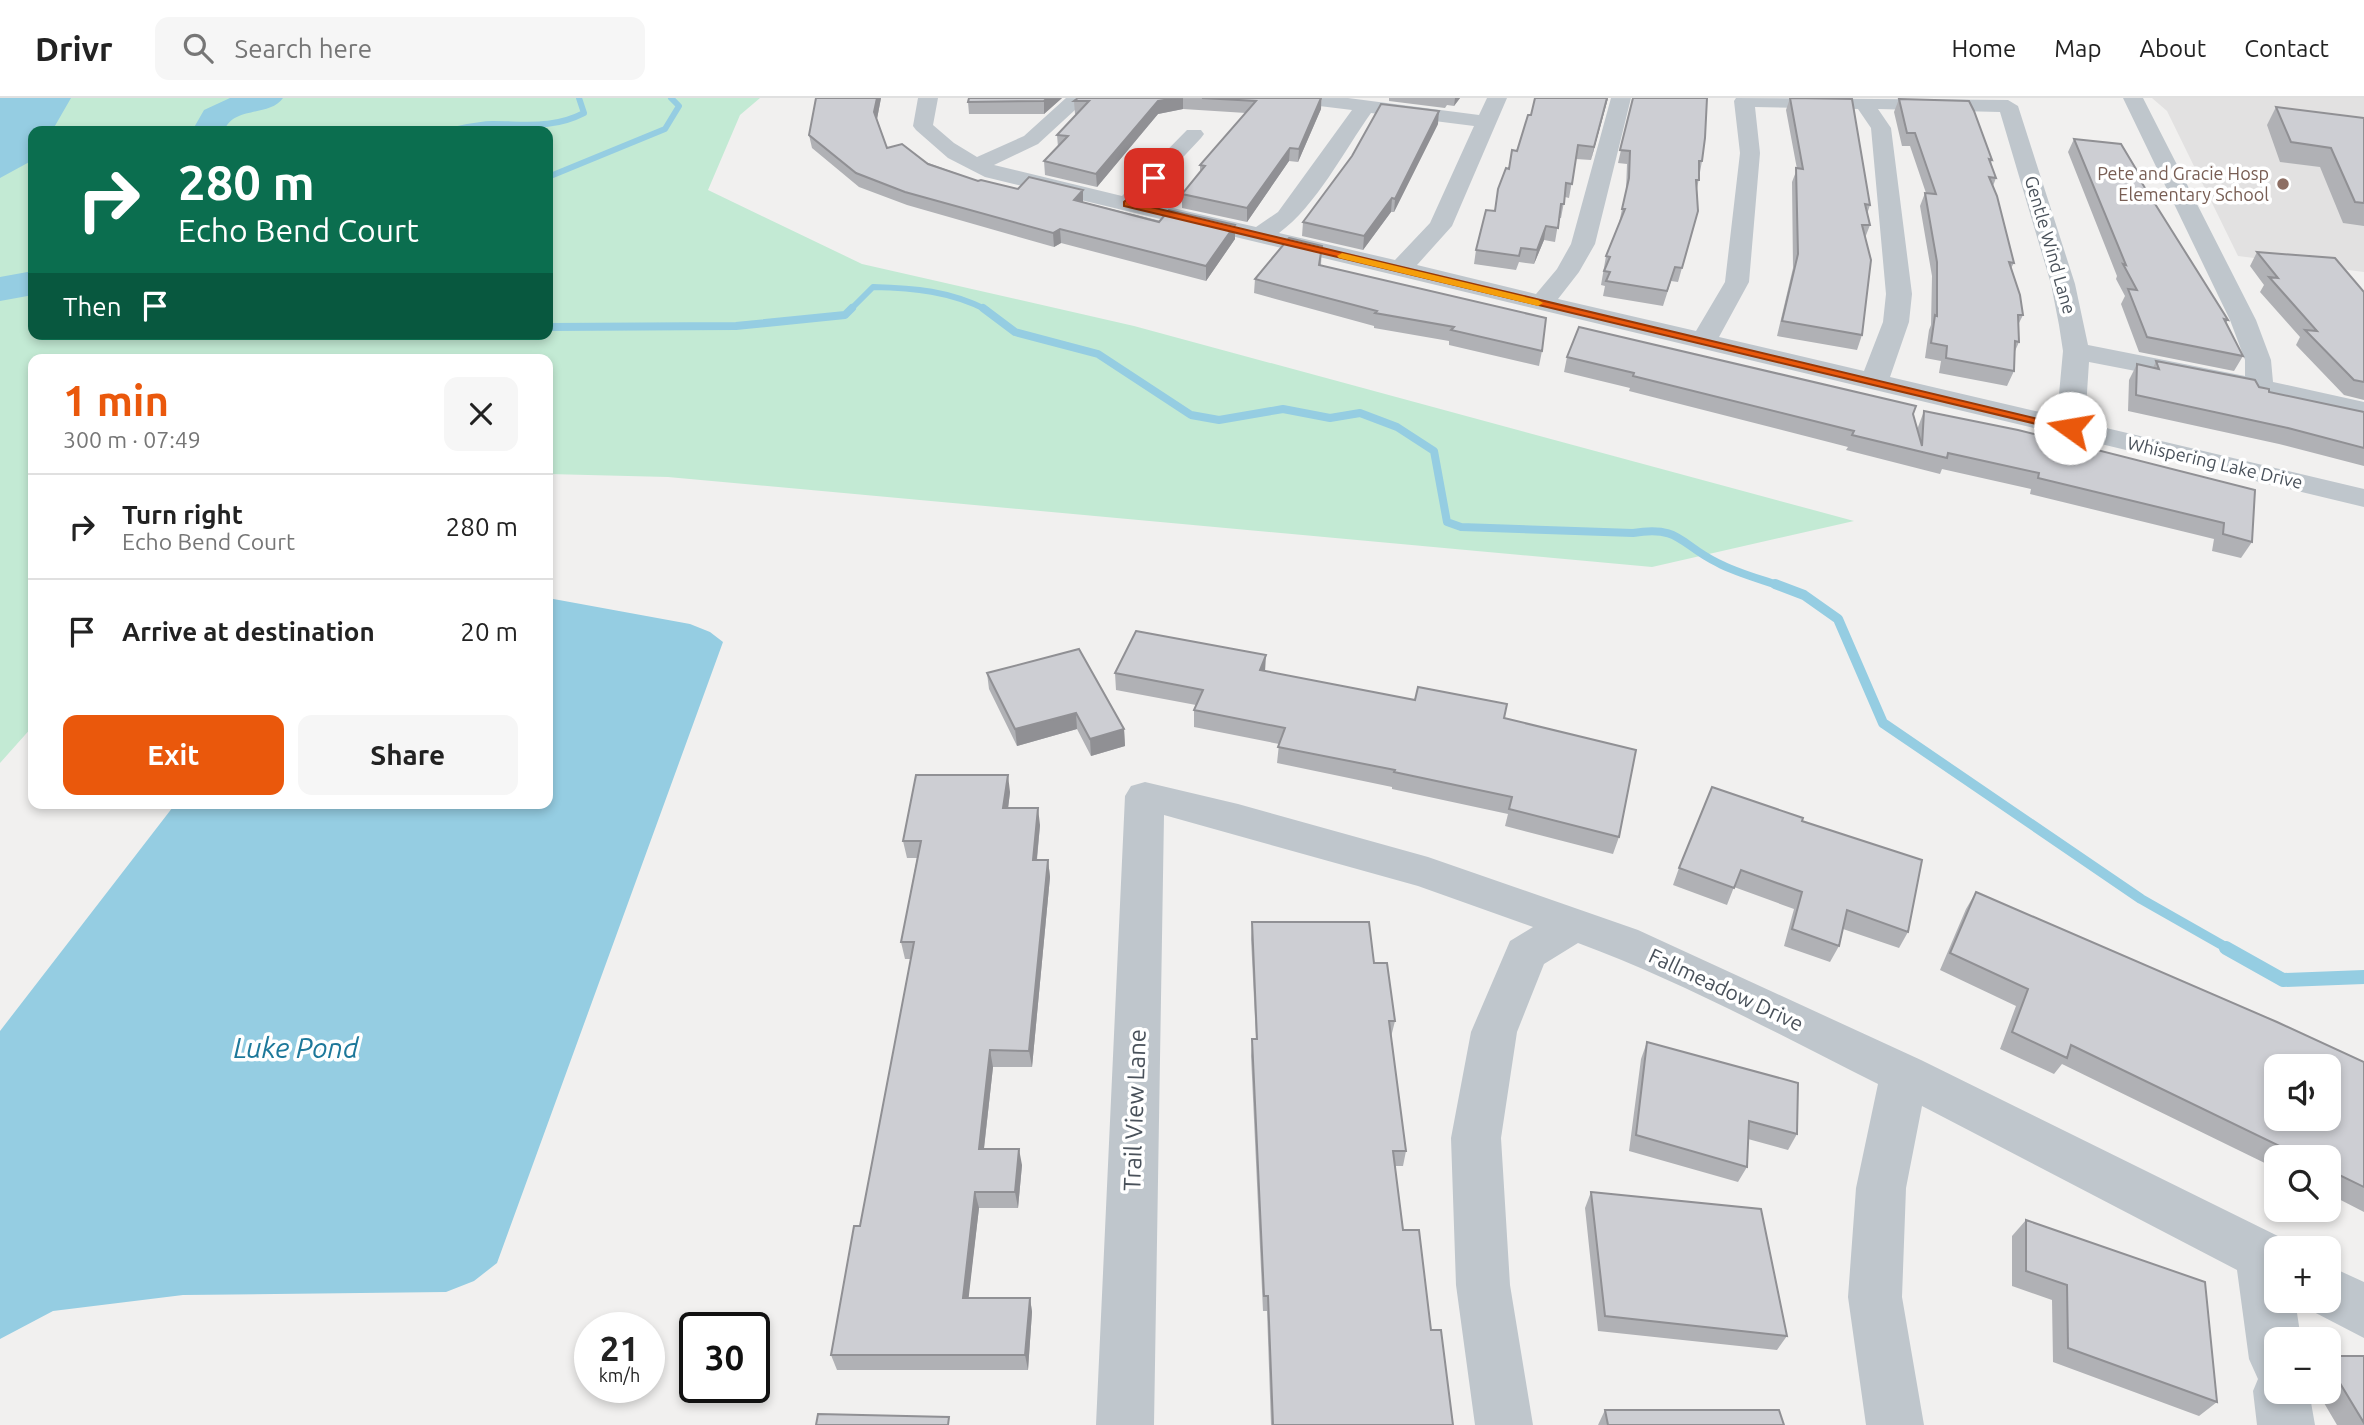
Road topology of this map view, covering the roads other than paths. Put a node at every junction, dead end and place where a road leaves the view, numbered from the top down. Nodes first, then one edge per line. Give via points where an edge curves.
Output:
1 (928, 98) edge
2 (1078, 98) edge
3 (1303, 98) edge
4 (1497, 98) edge
5 (1621, 98) edge
6 (2133, 98) edge
7 (1865, 104) junction
8 (1364, 108) junction
9 (1486, 122) junction
10 (1194, 134) dead end
11 (976, 165) junction
12 (1127, 204) junction
13 (1259, 236) junction
14 (1399, 270) junction
15 (1541, 304) junction
16 (1703, 342) junction
17 (2076, 351) junction
18 (1874, 382) junction
19 (2260, 387) junction
20 (2364, 411) edge
21 (2070, 428) junction
22 (2364, 498) edge
23 (1145, 796) joint
24 (1573, 925) junction
25 (1904, 1074) junction
26 (2264, 1256) edge
27 (2341, 1299) edge
28 (2364, 1311) edge
29 (2283, 1404) edge
30 (1125, 1425) edge
31 (1504, 1425) edge
32 (1895, 1425) edge
33 (2286, 1425) edge

1 - 11 street, Whispering Lake Drive via 923,126 940,145
2 - 11 street via 1031,140
3 - 8 street
4 - 9 street
5 - 15 street via 1583,244
6 - 19 street via 2243,320 2258,360
7 - 16 street via 1744,101 1750,153 1737,282
7 - 17 street, Gentle Wind Lane via 2008,106 2063,284
7 - 18 street via 1881,128 1899,294 1896,322
8 - 9 street
8 - 13 street via 1286,217
9 - 14 street via 1440,226
10 - 12 street
11 - 12 street, Whispering Lake Drive
12 - 13 street, Whispering Lake Drive
13 - 14 street, Whispering Lake Drive
14 - 15 street, Whispering Lake Drive
15 - 16 street, Whispering Lake Drive
16 - 18 street, Whispering Lake Drive
17 - 19 street
17 - 21 street, Gentle Wind Lane
18 - 21 street, Whispering Lake Drive
19 - 20 street
21 - 22 street, Whispering Lake Drive
23 - 24 street, Fallmeadow Drive via 1428,873
23 - 30 street, Trail View Lane
24 - 25 street, Fallmeadow Drive via 1623,942
24 - 31 street via 1526,953 1494,1032 1476,1138 1483,1284
25 - 26 street, Fallmeadow Drive
25 - 32 street via 1881,1188 1875,1297
27 - 28 street
29 - 33 street

